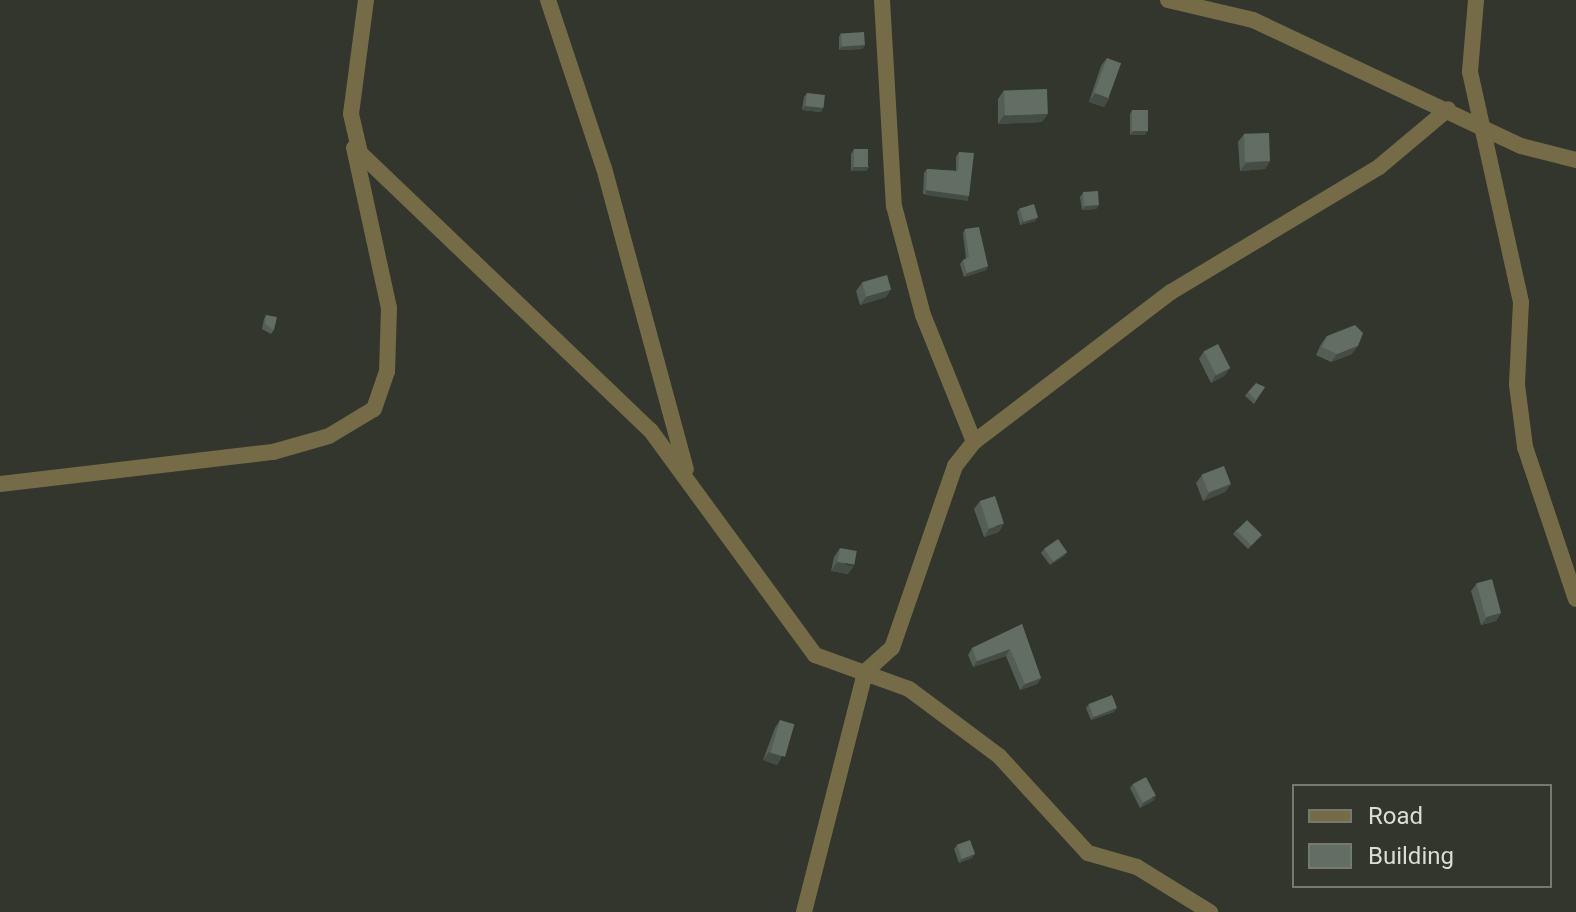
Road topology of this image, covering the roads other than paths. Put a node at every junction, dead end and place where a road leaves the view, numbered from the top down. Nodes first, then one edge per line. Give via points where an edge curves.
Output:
1 (366, 0) edge
2 (548, 0) edge
3 (882, 0) edge
4 (1168, 0) edge
5 (1476, 0) edge
6 (1448, 109) junction
7 (1478, 123) junction
8 (354, 142) junction
9 (1576, 160) edge
10 (974, 442) junction
11 (689, 482) junction
12 (0, 484) edge
13 (1576, 599) edge
14 (865, 672) junction
15 (804, 912) edge
16 (1210, 912) edge

1 - 8 street via 351,103
2 - 11 street via 604,168
3 - 10 street via 894,206 923,315
4 - 6 street via 1253,20
5 - 7 street via 1470,72
6 - 7 street
6 - 10 street via 1379,167 1171,292
7 - 9 street via 1521,146
7 - 13 street via 1521,302 1517,385 1525,447
8 - 11 street via 378,175 589,366
8 - 12 street via 389,308 387,372 374,409 329,436 273,452
10 - 14 street via 955,466 892,648
11 - 14 street via 815,655
14 - 15 street
14 - 16 street via 909,689 974,735 1088,853 1137,867

